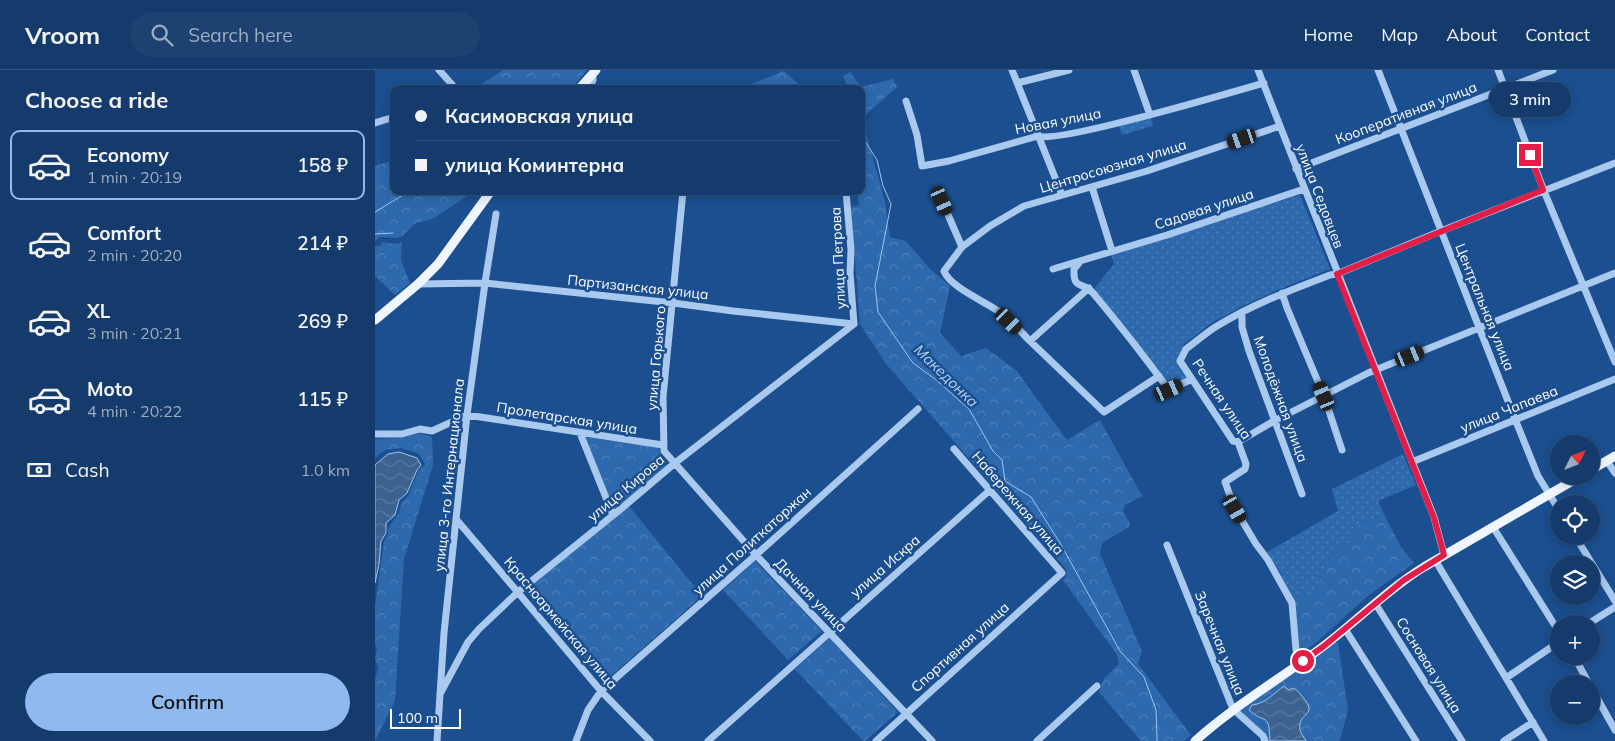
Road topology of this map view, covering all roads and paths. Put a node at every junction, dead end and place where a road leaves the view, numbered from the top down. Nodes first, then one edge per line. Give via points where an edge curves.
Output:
1 (439, 70) edge
2 (1011, 70) edge
3 (1069, 70) edge
4 (1134, 70) edge
5 (1258, 70) edge
6 (1378, 70) edge
7 (1498, 70) edge
8 (1553, 70) edge
9 (595, 71) edge
10 (1017, 83) junction
11 (1264, 84) junction
12 (452, 85) edge
13 (583, 85) edge
14 (591, 85) edge
15 (1506, 88) junction
16 (906, 101) dead end
17 (1150, 115) junction
18 (390, 118) edge
19 (375, 123) edge
20 (1280, 126) junction
21 (1401, 128) junction
22 (1038, 136) junction
23 (1615, 163) edge
24 (1296, 169) junction
25 (1092, 187) junction
26 (1304, 189) junction
27 (1543, 190) junction
28 (488, 195) edge
29 (683, 195) edge
30 (846, 195) edge
31 (1062, 195) junction
32 (942, 201) dead end
33 (496, 214) dead end
34 (1441, 231) junction
35 (962, 247) junction
36 (1112, 251) junction
37 (1081, 261) junction
38 (1053, 269) dead end
39 (1615, 273) edge
40 (1337, 274) junction
41 (485, 283) junction
42 (418, 284) junction
43 (1584, 286) junction
44 (1089, 288) junction
45 (1283, 293) junction
46 (673, 303) junction
47 (1242, 312) junction
48 (375, 320) edge
49 (854, 324) junction
50 (1480, 327) junction
51 (1030, 341) junction
52 (1615, 362) edge
53 (1375, 370) junction
54 (1159, 376) junction
55 (1193, 379) junction
56 (1615, 379) edge
57 (1324, 396) junction
58 (918, 409) dead end
59 (467, 415) junction
60 (1515, 419) junction
61 (1274, 421) junction
62 (580, 432) junction
63 (375, 434) edge
64 (1238, 442) junction
65 (663, 445) junction
66 (954, 449) dead end
67 (1342, 450) dead end
68 (1611, 458) edge
69 (1412, 462) junction
70 (675, 463) junction
71 (1600, 465) edge
72 (1615, 473) edge
73 (1566, 485) edge
74 (989, 490) junction
75 (1301, 494) dead end
76 (1550, 495) junction
77 (613, 515) junction
78 (456, 519) junction
79 (1493, 527) junction
80 (1167, 545) dead end
81 (1581, 545) edge
82 (1444, 555) junction
83 (756, 556) junction
84 (1435, 560) junction
85 (1062, 573) joint
86 (518, 592) junction
87 (1615, 601) edge
88 (1375, 603) junction
89 (1615, 608) edge
90 (1600, 617) edge
91 (1550, 618) edge
92 (1345, 629) junction
93 (829, 632) junction
94 (1550, 648) edge
95 (1303, 661) junction
96 (1506, 678) junction
97 (1097, 686) dead end
98 (601, 691) junction
99 (440, 694) junction
100 (1600, 704) edge
101 (1233, 709) junction
102 (905, 713) junction
103 (1533, 722) junction
104 (1615, 730) edge
105 (437, 741) edge
106 (576, 741) edge
107 (650, 741) edge
108 (707, 741) edge
109 (875, 741) edge
110 (932, 741) edge
111 (1037, 741) edge
112 (1195, 741) edge
113 (1265, 741) edge
114 (1416, 741) edge
115 (1462, 741) edge
116 (1504, 741) edge
117 (1544, 741) edge

1 - 12 street
2 - 10 street
3 - 10 street
4 - 17 street
5 - 11 street, улица Седовцев
6 - 21 street, Центральная улица
7 - 15 street
8 - 15 street, Кооперативная улица
9 - 13 main road
9 - 14 street
10 - 22 street
11 - 17 street, Новая улица
11 - 20 street, улица Седовцев
15 - 21 street, Кооперативная улица
15 - 27 street
16 - 22 street, Новая улица via 917,135 922,166
17 - 22 street, Новая улица via 1067,134
18 - 19 street
20 - 24 street, улица Седовцев
20 - 25 street, Центросоюзная улица
21 - 24 street, Кооперативная улица
21 - 34 street, Центральная улица
22 - 31 street
23 - 27 street
24 - 26 street, улица Седовцев
25 - 31 street, Центросоюзная улица
25 - 36 street
26 - 36 street, Садовая улица
26 - 40 street, улица Седовцев
27 - 34 street
27 - 43 street
28 - 42 main road via 438,264
29 - 46 street, улица Горького
30 - 49 street, улица Петрова
31 - 35 street, Центросоюзная улица via 1024,206
32 - 35 street
33 - 41 street, улица 3-го Интернационала
34 - 40 street
34 - 50 street, Центральная улица
35 - 51 street, Центросоюзная улица via 944,271 946,277 999,311
36 - 37 street, Садовая улица
37 - 38 street, Садовая улица
37 - 44 street via 1074,269 1073,278 1079,286
39 - 43 street
40 - 45 street
40 - 53 street, улица Седовцев
41 - 42 street, Партизанская улица
41 - 46 street, Партизанская улица
41 - 59 street, улица 3-го Интернационала
42 - 48 main road
43 - 50 street
43 - 52 street
44 - 51 street
44 - 54 street
45 - 47 street
45 - 57 street
46 - 49 street, Партизанская улица
46 - 65 street, улица Горького via 663,397
47 - 55 street, Речная улица via 1187,348 1181,361
47 - 61 street, Молодёжная улица via 1242,327 1249,351
49 - 70 street, улица Кирова
50 - 53 street
50 - 60 street, Центральная улица
51 - 54 street via 1104,412
53 - 57 street
53 - 69 street, улица Седовцев
54 - 55 street via 1169,390
55 - 64 street, Речная улица via 1233,441
56 - 60 street, улица Чапаева
57 - 61 street
57 - 67 street
58 - 83 street, улица Политкаторжан
59 - 62 street, Пролетарская улица
59 - 63 street via 432,432 420,429 402,434
59 - 78 street, улица 3-го Интернационала
60 - 69 street, улица Чапаева
60 - 76 street, Центральная улица
61 - 64 street
61 - 75 street, Молодёжная улица
62 - 65 street, Пролетарская улица
62 - 77 street
64 - 95 street, Речная улица via 1245,469 1225,482 1235,509 1292,602 1296,650
65 - 70 street
66 - 74 street, Набережная улица
68 - 71 main road
68 - 72 street
69 - 82 street, улица Седовцев via 1434,518
70 - 77 street, улица Кирова
70 - 83 street, Дачная улица
73 - 76 main road
74 - 85 street, Набережная улица
74 - 93 street, улица Искра
76 - 79 main road
77 - 86 street, улица Кирова
78 - 86 street, Красноармейская улица
78 - 99 street, улица 3-го Интернационала
79 - 82 main road
79 - 91 street
80 - 101 street, Заречная улица
81 - 87 street
82 - 84 main road
83 - 93 street, Дачная улица
83 - 98 street, улица Политкаторжан
84 - 88 main road
84 - 96 street
85 - 102 street, Спортивная улица
86 - 98 street, Красноармейская улица
86 - 99 street, улица Кирова via 468,642
88 - 92 main road
88 - 115 street, Сосновая улица
89 - 90 street
92 - 95 main road
92 - 114 street
93 - 102 street, Дачная улица
93 - 108 street, улица Искра
94 - 96 street
95 - 101 main road
96 - 103 street
97 - 111 street
98 - 106 street, улица Политкаторжан via 588,710
98 - 107 street, Красноармейская улица
99 - 105 street, улица 3-го Интернационала
100 - 104 street
101 - 112 main road
101 - 113 street, Заречная улица
102 - 109 street, Спортивная улица
102 - 110 street, Дачная улица
103 - 116 street
103 - 117 street

